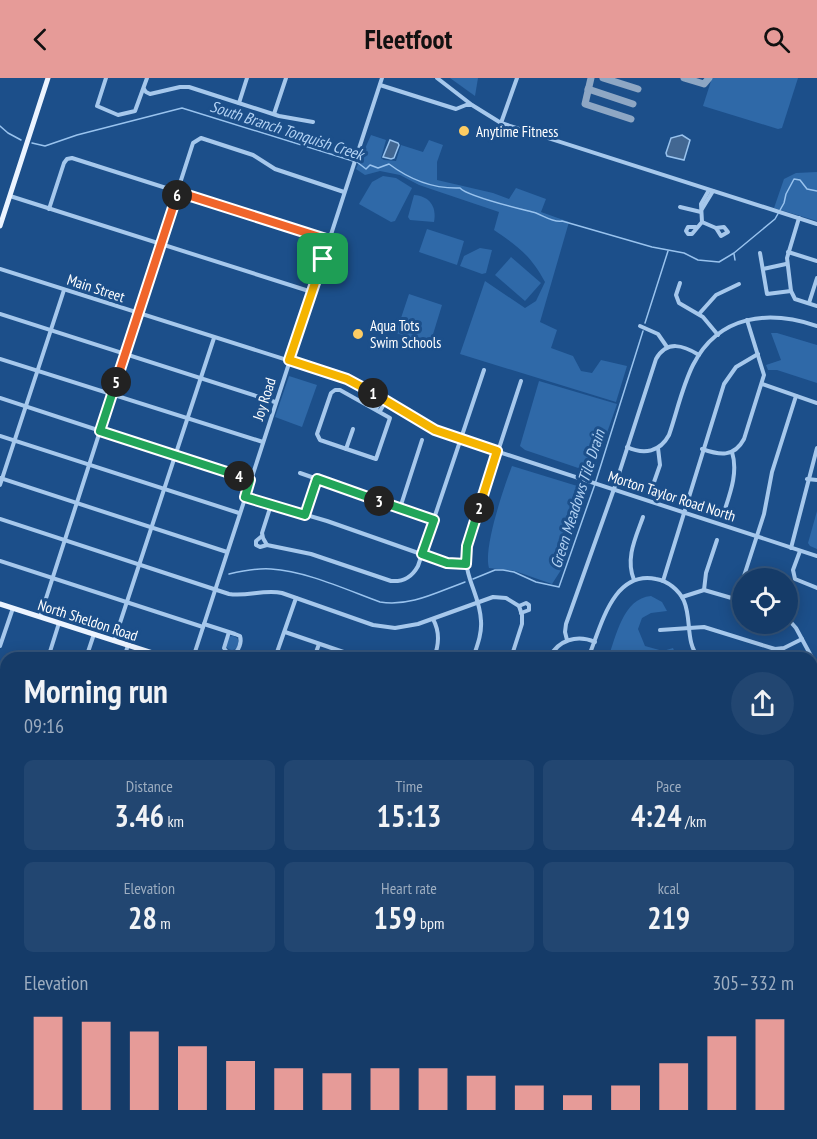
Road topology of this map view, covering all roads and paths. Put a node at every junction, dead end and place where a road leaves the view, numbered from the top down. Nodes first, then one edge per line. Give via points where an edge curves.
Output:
1 (48, 78) edge
2 (106, 78) edge
3 (147, 78) edge
4 (247, 78) edge
5 (286, 78) edge
6 (382, 78) edge
7 (437, 78) edge
8 (516, 78) edge
9 (185, 81) dead end
10 (380, 85) junction
11 (184, 86) junction
12 (144, 89) junction
13 (239, 103) junction
14 (472, 105) junction
15 (274, 114) junction
16 (313, 122) dead end
17 (501, 123) junction
18 (711, 191) junction
19 (178, 192) junction
20 (344, 192) junction
21 (10, 196) junction
22 (680, 207) dead end
23 (48, 209) junction
24 (701, 211) junction
25 (799, 218) junction
26 (702, 222) junction
27 (817, 224) edge
28 (0, 226) edge
29 (696, 227) dead end
30 (716, 228) dead end
31 (329, 240) junction
32 (161, 245) junction
33 (788, 252) junction
34 (760, 253) dead end
35 (817, 261) edge
36 (786, 264) junction
37 (0, 269) edge
38 (763, 269) junction
39 (817, 278) edge
40 (680, 284) dead end
41 (739, 284) dead end
42 (63, 290) junction
43 (791, 291) junction
44 (312, 292) junction
45 (808, 303) junction
46 (817, 306) edge
47 (0, 314) edge
48 (139, 314) junction
49 (699, 314) junction
50 (747, 320) junction
51 (640, 326) dead end
52 (817, 326) edge
53 (51, 331) junction
54 (718, 335) junction
55 (214, 338) junction
56 (667, 347) junction
57 (126, 354) junction
58 (758, 354) junction
59 (699, 355) junction
60 (0, 359) edge
61 (289, 360) junction
62 (484, 370) dead end
63 (37, 371) junction
64 (201, 379) junction
65 (521, 381) dead end
66 (762, 384) junction
67 (112, 395) junction
68 (796, 396) junction
69 (0, 398) edge
70 (384, 400) junction
71 (275, 402) junction
72 (817, 403) edge
73 (26, 406) junction
74 (378, 410) junction
75 (187, 419) junction
76 (353, 429) dead end
77 (100, 431) junction
78 (0, 436) edge
79 (422, 440) dead end
80 (462, 440) junction
81 (15, 441) junction
82 (263, 442) junction
83 (627, 447) junction
84 (658, 448) junction
85 (817, 448) edge
86 (702, 449) junction
87 (346, 450) junction
88 (497, 451) junction
89 (732, 452) junction
90 (176, 455) junction
91 (89, 465) junction
92 (300, 473) dead end
93 (1, 478) edge
94 (807, 478) junction
95 (317, 479) junction
96 (250, 480) junction
97 (817, 480) edge
98 (0, 485) edge
99 (653, 485) dead end
100 (164, 489) junction
101 (614, 489) junction
102 (245, 497) junction
103 (77, 503) junction
104 (271, 505) junction
105 (400, 508) junction
106 (725, 509) dead end
107 (239, 513) junction
108 (685, 513) junction
109 (305, 515) junction
110 (643, 516) dead end
111 (0, 519) edge
112 (434, 520) junction
113 (152, 527) junction
114 (262, 536) junction
115 (757, 536) junction
116 (65, 540) junction
117 (717, 540) dead end
118 (267, 545) junction
119 (791, 548) junction
120 (800, 551) junction
121 (227, 552) junction
122 (422, 554) junction
123 (817, 556) edge
124 (0, 561) edge
125 (466, 564) junction
126 (140, 565) junction
127 (747, 568) edge
128 (52, 578) junction
129 (634, 580) junction
130 (663, 581) junction
131 (817, 588) edge
132 (214, 589) junction
133 (704, 590) junction
134 (682, 597) junction
135 (296, 598) junction
136 (732, 598) edge
137 (127, 602) junction
138 (477, 603) junction
139 (0, 604) edge
140 (519, 606) junction
141 (12, 608) junction
142 (521, 613) junction
143 (40, 616) junction
144 (433, 619) junction
145 (59, 623) junction
146 (203, 626) junction
147 (688, 628) junction
148 (660, 630) dead end
149 (229, 632) junction
150 (285, 632) junction
151 (798, 633) edge
152 (94, 634) junction
153 (802, 639) junction
154 (567, 640) junction
155 (114, 641) junction
156 (595, 642) junction
157 (319, 644) junction
158 (128, 645) junction
159 (0, 646) edge
160 (50, 652) edge
161 (88, 652) edge
162 (125, 652) edge
163 (150, 652) edge
164 (195, 652) edge
165 (230, 652) edge
166 (236, 652) edge
167 (277, 652) edge
168 (316, 652) edge
169 (341, 652) edge
170 (436, 652) edge
171 (475, 652) edge
172 (513, 652) edge
173 (553, 652) edge
174 (591, 652) edge
175 (695, 652) edge
176 (809, 652) edge

1 - 21 main road
2 - 12 street via 97,106 116,114 134,112
3 - 12 street
4 - 13 street
5 - 15 street
6 - 10 street, Joy Road
7 - 14 street
8 - 17 street
9 - 11 street
10 - 14 street via 456,109
10 - 20 street, Joy Road
11 - 12 street via 150,94
11 - 13 street
13 - 15 street
14 - 17 street
15 - 16 street
17 - 18 street
18 - 24 street
18 - 25 street
19 - 20 street via 194,143 201,138
19 - 23 street via 67,159
19 - 31 street
19 - 32 street
20 - 31 street, Joy Road
21 - 23 street
21 - 28 main road
22 - 24 street
23 - 32 street
24 - 26 street
25 - 27 street
25 - 33 street
26 - 29 street
26 - 30 street
31 - 44 street, Joy Road
32 - 44 street
32 - 48 street
33 - 35 street
33 - 36 street
34 - 38 street
36 - 38 street
36 - 43 street
37 - 42 street, Main Street
38 - 43 street via 767,294
39 - 45 street
40 - 49 street via 678,300
41 - 49 street via 716,296
42 - 48 street, Main Street
42 - 53 street
43 - 45 street via 795,299
44 - 61 street, Joy Road
45 - 46 street
47 - 53 street
48 - 55 street, Main Street
48 - 57 street
49 - 54 street
50 - 52 street via 793,318
50 - 54 street
50 - 58 street
51 - 56 street via 658,334
53 - 57 street
53 - 63 street
54 - 59 street
55 - 61 street, Main Street
55 - 64 street
56 - 59 street via 681,346
56 - 83 street via 656,359
57 - 64 street
57 - 67 street
58 - 66 street via 764,371
58 - 86 street via 740,363 726,379
59 - 84 street via 669,435
60 - 63 street
61 - 70 street, Morton Taylor Road North via 347,379
61 - 71 street, Joy Road
62 - 80 street
63 - 67 street
63 - 73 street
64 - 71 street
64 - 75 street
65 - 88 street
66 - 68 street
66 - 89 street via 742,442
67 - 75 street
67 - 77 street
68 - 72 street
68 - 115 street
69 - 73 street
70 - 74 street
70 - 80 street, Morton Taylor Road North via 435,430
71 - 82 street, Joy Road
73 - 77 street
73 - 81 street
74 - 87 street via 390,421 376,459
74 - 87 street via 340,390 330,393 318,438
75 - 82 street
75 - 90 street
76 - 87 street
77 - 90 street
77 - 91 street
78 - 81 street
79 - 105 street
80 - 88 street, Morton Taylor Road North
80 - 112 street
81 - 91 street
81 - 93 street
82 - 96 street, Joy Road
83 - 84 street via 643,452
83 - 101 street
84 - 99 street via 660,465
85 - 94 street
86 - 89 street via 720,454
86 - 108 street
88 - 101 street, Morton Taylor Road North
88 - 125 street via 468,540
89 - 106 street via 733,481
90 - 96 street
90 - 100 street
91 - 100 street
91 - 103 street
92 - 95 street
93 - 98 street
93 - 103 street
94 - 97 street
94 - 119 street
95 - 105 street
95 - 109 street
96 - 102 street, Joy Road
100 - 107 street
100 - 113 street
101 - 108 street, Morton Taylor Road North
101 - 154 street via 566,624
102 - 104 street
102 - 107 street, Joy Road
103 - 113 street
103 - 116 street
104 - 109 street
104 - 114 street
105 - 112 street
107 - 121 street, Joy Road
108 - 115 street, Morton Taylor Road North
108 - 130 street
109 - 122 street
110 - 129 street via 631,555
111 - 116 street
112 - 122 street
113 - 121 street
113 - 126 street
114 - 118 street
114 - 118 street via 256,545
115 - 119 street, Morton Taylor Road North
115 - 127 street
116 - 126 street
116 - 128 street
117 - 133 street
118 - 122 street via 311,554 394,582 413,574
119 - 120 street, Morton Taylor Road North
120 - 123 street, Morton Taylor Road North
120 - 131 street via 793,573 795,579
121 - 132 street, Joy Road
122 - 125 street via 447,563
124 - 128 street
125 - 138 street
126 - 132 street
126 - 137 street
128 - 137 street
128 - 143 street
129 - 130 street
129 - 156 street via 614,596
130 - 134 street
132 - 135 street via 236,595 272,592
132 - 146 street, Joy Road
133 - 134 street
133 - 136 street
134 - 147 street
135 - 144 street via 384,627 405,627
135 - 150 street
137 - 146 street
137 - 155 street
138 - 140 street via 499,597
138 - 144 street
138 - 171 street via 481,629
139 - 141 main road, North Sheldon Road
140 - 142 street
140 - 142 street via 529,605 529,610
141 - 143 main road, North Sheldon Road
141 - 159 street
142 - 172 street via 522,624
143 - 145 main road, North Sheldon Road
144 - 170 street via 439,641
145 - 152 main road, North Sheldon Road
145 - 160 street
146 - 149 street
146 - 164 street, Joy Road
147 - 148 street
147 - 153 street via 708,628 775,649
147 - 175 street
149 - 165 street via 224,648
149 - 166 street via 241,638
150 - 157 street
150 - 167 street
151 - 153 street
152 - 155 main road, North Sheldon Road
152 - 161 street
153 - 176 street
154 - 156 street
154 - 173 street
155 - 158 main road, North Sheldon Road
156 - 174 street
157 - 168 street
157 - 169 street
158 - 162 street
158 - 163 main road, North Sheldon Road

